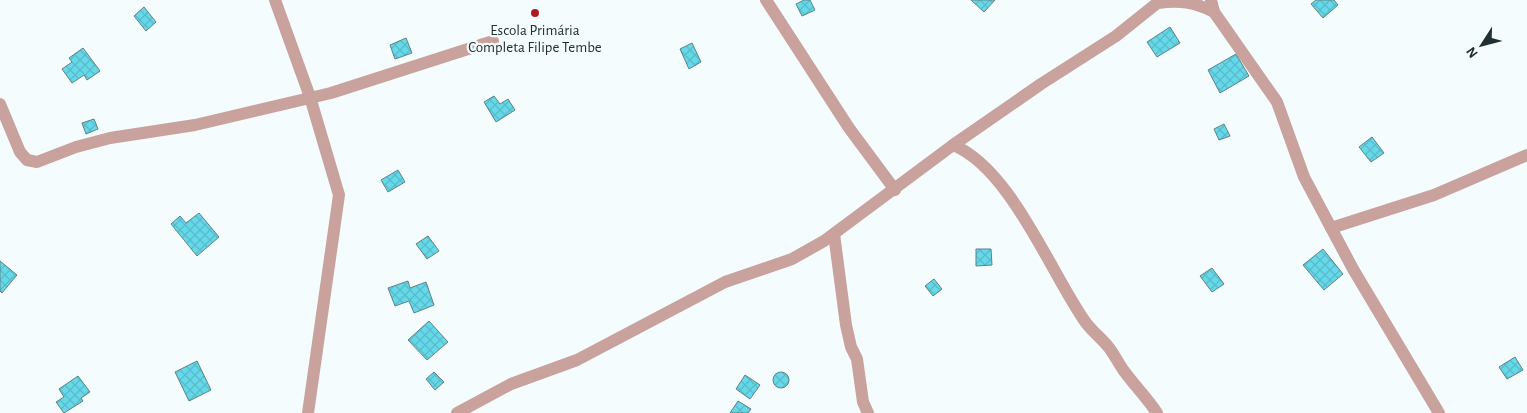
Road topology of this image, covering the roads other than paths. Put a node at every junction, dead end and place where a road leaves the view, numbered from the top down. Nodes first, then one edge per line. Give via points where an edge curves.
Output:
1 (275, 0) edge
2 (766, 0) edge
3 (1160, 2) edge
4 (1212, 6) edge
5 (493, 41) dead end
6 (310, 97) junction
7 (0, 104) edge
8 (954, 145) junction
9 (1527, 155) edge
10 (895, 190) junction
11 (1331, 228) junction
12 (834, 234) junction
13 (812, 248) junction
14 (836, 261) junction
15 (308, 413) edge
16 (457, 413) edge
17 (868, 413) edge
18 (1158, 413) edge
19 (1439, 413) edge

1 - 6 street
2 - 10 street via 849,128
3 - 4 street via 1182,0
3 - 8 street via 1116,36
4 - 11 street via 1277,102 1304,177
5 - 6 street
6 - 7 street via 195,125 110,138 37,162 27,160 20,152
6 - 15 street via 339,195
8 - 10 street
8 - 18 street via 964,149 992,175 1028,224 1086,323
9 - 11 street via 1434,194
10 - 12 street
11 - 19 street
12 - 13 street
12 - 14 street
13 - 14 street
13 - 16 street via 764,270 725,282 577,360 511,384
14 - 17 street via 850,347 857,360 863,402

